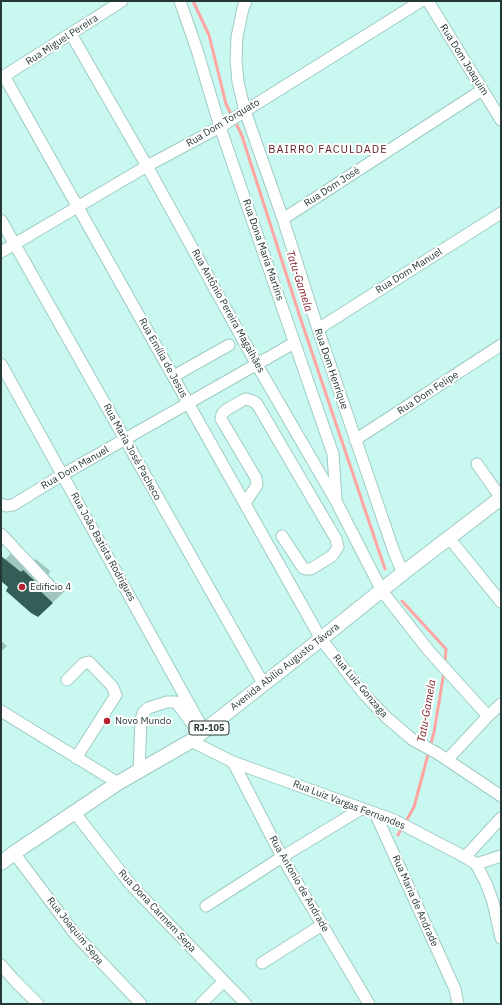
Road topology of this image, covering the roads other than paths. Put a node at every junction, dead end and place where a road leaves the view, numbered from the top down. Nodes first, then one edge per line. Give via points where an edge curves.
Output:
1 (122, 1) edge
2 (180, 1) edge
3 (246, 1) edge
4 (421, 1) edge
5 (428, 1) edge
6 (71, 34) junction
7 (3, 77) edge
8 (482, 90) junction
9 (242, 113) junction
10 (501, 120) edge
11 (224, 125) junction
12 (147, 166) junction
13 (79, 207) junction
14 (501, 213) edge
15 (283, 219) junction
16 (1, 220) edge
17 (15, 244) junction
18 (1, 252) edge
19 (318, 329) junction
20 (294, 343) junction
21 (229, 345) dead end
22 (501, 345) edge
23 (1, 364) edge
24 (257, 365) junction
25 (174, 376) junction
26 (189, 403) junction
27 (125, 440) junction
28 (355, 440) junction
29 (477, 464) dead end
30 (62, 475) junction
31 (501, 498) edge
32 (336, 501) junction
33 (245, 503) junction
34 (1, 504) edge
35 (1, 534) edge
36 (282, 536) dead end
37 (449, 538) junction
38 (403, 573) junction
39 (48, 584) dead end
40 (382, 591) junction
41 (501, 602) edge
42 (321, 640) junction
43 (67, 680) dead end
44 (264, 684) junction
45 (501, 704) edge
46 (1, 711) edge
47 (488, 716) junction
48 (198, 735) junction
49 (76, 758) junction
50 (448, 759) junction
51 (233, 762) junction
52 (138, 771) junction
53 (118, 783) junction
54 (501, 796) edge
55 (361, 809) junction
56 (74, 812) junction
57 (375, 813) junction
58 (501, 818) edge
59 (14, 853) junction
60 (501, 856) edge
61 (282, 857) junction
62 (465, 857) junction
63 (1, 863) edge
64 (476, 864) junction
65 (206, 906) dead end
66 (322, 925) junction
67 (501, 938) edge
68 (262, 963) dead end
69 (1, 965) edge
70 (223, 982) junction
71 (38, 1004) edge
72 (141, 1004) edge
73 (201, 1004) edge
74 (246, 1004) edge
75 (369, 1004) edge
76 (458, 1004) edge

1 - 6 street, Rua Miguel Pereira
2 - 11 street, Rua Dona Maria Martins
3 - 9 street, Rua Dom Henrique via 237,37 236,60
4 - 9 street, Rua Dom Torquato
5 - 8 street, Rua Dom Joaquim
6 - 7 street, Rua Miguel Pereira
6 - 12 street, Rua Antônio Pereira Magalhães
7 - 13 street, Rua Emília de Jesus
8 - 10 street, Rua Dom Joaquim
8 - 15 street, Rua Dom José
9 - 11 street, Rua Dom Torquato
9 - 15 street, Rua Dom Henrique
11 - 12 street, Rua Dom Torquato
11 - 20 street, Rua Dona Maria Martins
12 - 13 street, Rua Dom Torquato
12 - 24 street, Rua Antônio Pereira Magalhães
13 - 17 street, Rua Dom Torquato
13 - 25 street, Rua Emília de Jesus
14 - 19 street, Rua Dom Manuel
15 - 19 street, Rua Dom Henrique
16 - 17 street, Rua Maria José Pacheco
17 - 18 street, Rua Dom Torquato
17 - 27 street, Rua Maria José Pacheco
19 - 28 street, Rua Dom Henrique
20 - 24 street, Rua Dom Manuel
20 - 32 street, Rua Dona Maria Martins via 333,454
21 - 25 street
22 - 28 street, Rua Dom Felipe
23 - 30 street, Rua João Batista Rodrigues
24 - 26 street, Rua Dom Manuel
24 - 32 street, Rua Antônio Pereira Magalhães
25 - 26 street, Rua Emília de Jesus
26 - 27 street, Rua Dom Manuel
26 - 33 street, Rua Emília de Jesus
27 - 30 street, Rua Dom Manuel
27 - 44 street, Rua Maria José Pacheco
28 - 38 street, Rua Dom Henrique
29 - 31 street
30 - 34 street, Rua Dom Manuel via 13,505
30 - 48 street, Rua João Batista Rodrigues
31 - 37 main road, Avenida Abílio Augusto Távora / RJ-105
32 - 40 street, Rua Antônio Pereira Magalhães
33 - 36 street via 256,485 256,478 221,419 226,410 246,399 257,404 336,539 338,547 332,556 311,569 306,569
33 - 42 street, Rua Emília de Jesus
35 - 39 street
37 - 38 main road, Avenida Abílio Augusto Távora / RJ-105
37 - 41 street
38 - 40 main road, Avenida Abílio Augusto Távora / RJ-105
40 - 42 main road, Avenida Abílio Augusto Távora / RJ-105
40 - 47 street, Rua Antônio Pereira Magalhães via 429,651
42 - 44 main road, Avenida Abílio Augusto Távora / RJ-105
42 - 50 street, Rua Luiz Gonzaga via 386,717 413,740
43 - 49 street via 83,664 89,662 112,686 116,696
44 - 48 main road, Avenida Abílio Augusto Távora / RJ-105
45 - 47 street
46 - 49 street
47 - 50 street
48 - 51 street, Rua Luiz Vargas Fernandes
48 - 52 main road, Avenida Abílio Augusto Távora / RJ-105
48 - 52 street via 176,702 170,701 148,708 140,719
49 - 53 street
50 - 54 street, Rua Luiz Gonzaga
51 - 55 street, Rua Luiz Vargas Fernandes
51 - 61 street, Rua Antonio de Andrade
52 - 53 main road, Avenida Abílio Augusto Távora / RJ-105
53 - 56 main road, Avenida Abílio Augusto Távora / RJ-105
55 - 57 street, Rua Luiz Vargas Fernandes
55 - 61 street
56 - 59 main road, Avenida Abílio Augusto Távora / RJ-105
56 - 70 street, Rua Dona Carmem Sepa via 131,885
57 - 62 street, Rua Luiz Vargas Fernandes via 394,820
57 - 76 street, Rua Maria de Andrade via 455,989
58 - 62 street
59 - 63 main road, Avenida Abílio Augusto Távora / RJ-105
59 - 72 street, Rua Joaquim Sepa via 75,934
60 - 64 street
61 - 65 street
61 - 66 street, Rua Antonio de Andrade
62 - 64 street, Rua Luiz Vargas Fernandes
64 - 67 street, Rua Luiz Vargas Fernandes via 493,902
66 - 68 street
66 - 75 street, Rua Antonio de Andrade
69 - 71 street
70 - 73 street
70 - 74 street, Rua Dona Carmem Sepa

